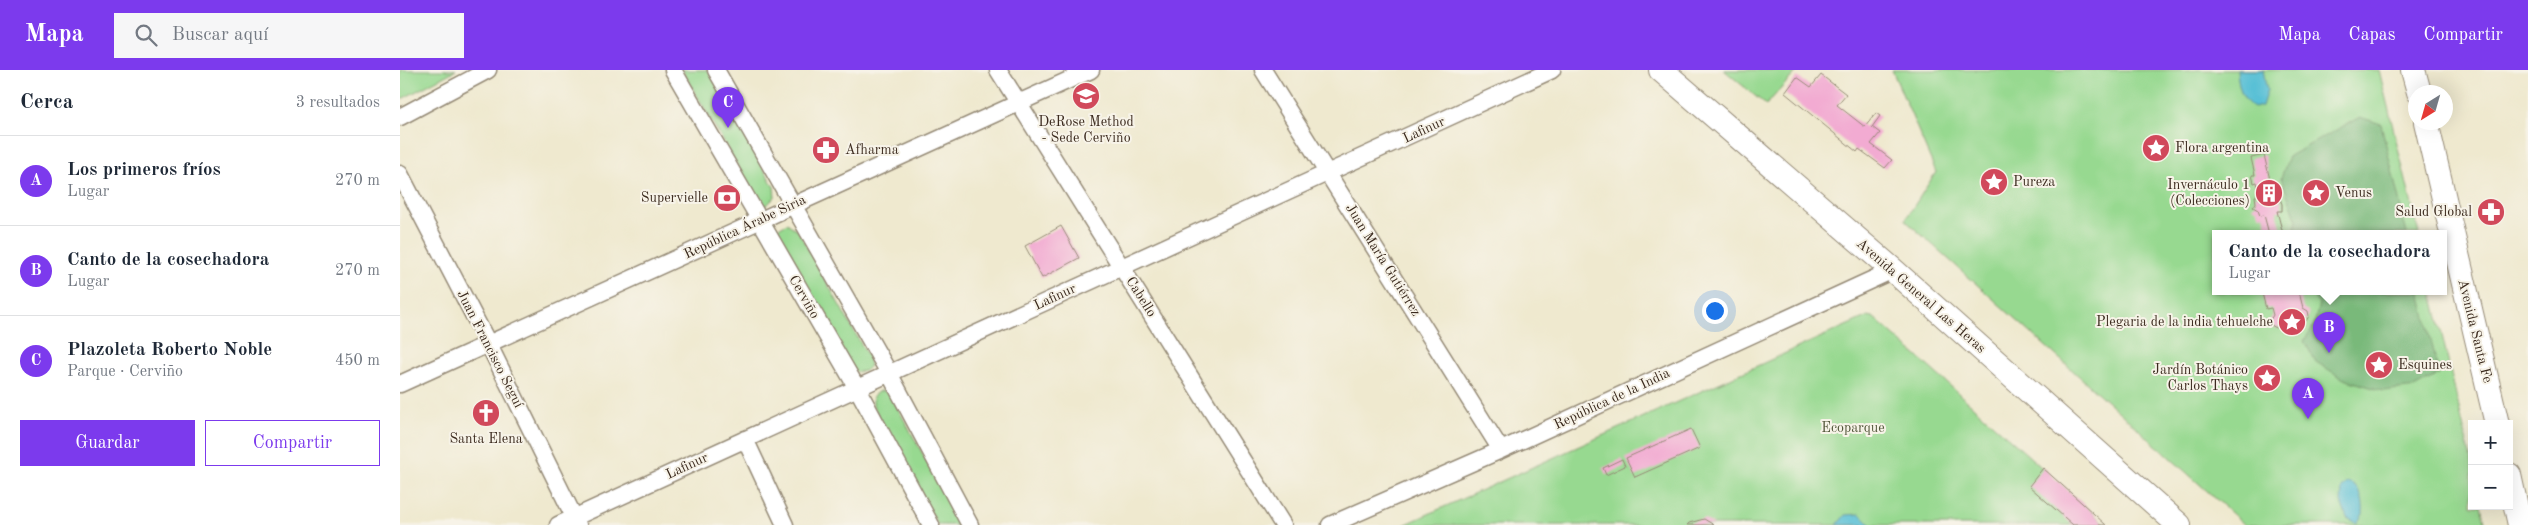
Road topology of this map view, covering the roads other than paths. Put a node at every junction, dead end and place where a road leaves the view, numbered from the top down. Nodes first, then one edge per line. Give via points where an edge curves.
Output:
1 (488, 70) edge
2 (673, 70) edge
3 (716, 70) edge
4 (998, 70) edge
5 (1091, 70) edge
6 (1263, 70) edge
7 (1552, 70) edge
8 (1661, 70) edge
9 (2413, 70) edge
10 (2417, 85) edge
11 (1019, 103) junction
12 (400, 117) edge
13 (2428, 130) edge
14 (400, 174) edge
15 (1329, 174) junction
16 (792, 205) junction
17 (759, 221) junction
18 (1122, 266) junction
19 (1893, 270) junction
20 (489, 345) junction
21 (889, 373) junction
22 (400, 384) edge
23 (857, 388) junction
24 (2496, 420) edge
25 (745, 439) junction
26 (1501, 450) junction
27 (2513, 487) edge
28 (2521, 512) edge
29 (576, 522) edge
30 (558, 525) edge
31 (785, 525) edge
32 (931, 525) edge
33 (970, 525) edge
34 (1283, 525) edge
35 (1330, 525) edge
36 (2179, 525) edge

1 - 12 street
2 - 17 street, Cerviño
3 - 16 street
4 - 11 street, Cabello
5 - 11 street, República Árabe Siria
6 - 15 street, Juan María Gutiérrez
7 - 15 street, Lafinur
8 - 19 main road, Avenida General Las Heras
9 - 10 main road
11 - 16 street, República Árabe Siria
11 - 18 street, Cabello
13 - 24 main road, Avenida Santa Fe
14 - 20 street, Juan Francisco Seguí
15 - 18 street, Lafinur
15 - 26 street, Juan María Gutiérrez
16 - 17 street, República Árabe Siria
16 - 21 street
17 - 20 street, República Árabe Siria
17 - 23 street, Cerviño
18 - 21 street, Lafinur
18 - 34 street, Cabello
19 - 26 street, República de la India
19 - 36 main road, Avenida General Las Heras
20 - 22 street, República Árabe Siria
20 - 29 street, Juan Francisco Seguí
21 - 23 street, Lafinur
21 - 33 street
23 - 25 street, Lafinur
23 - 32 street, Cerviño
25 - 29 street, Lafinur
25 - 31 street
26 - 35 street, República de la India
27 - 28 main road
29 - 30 street, Lafinur

